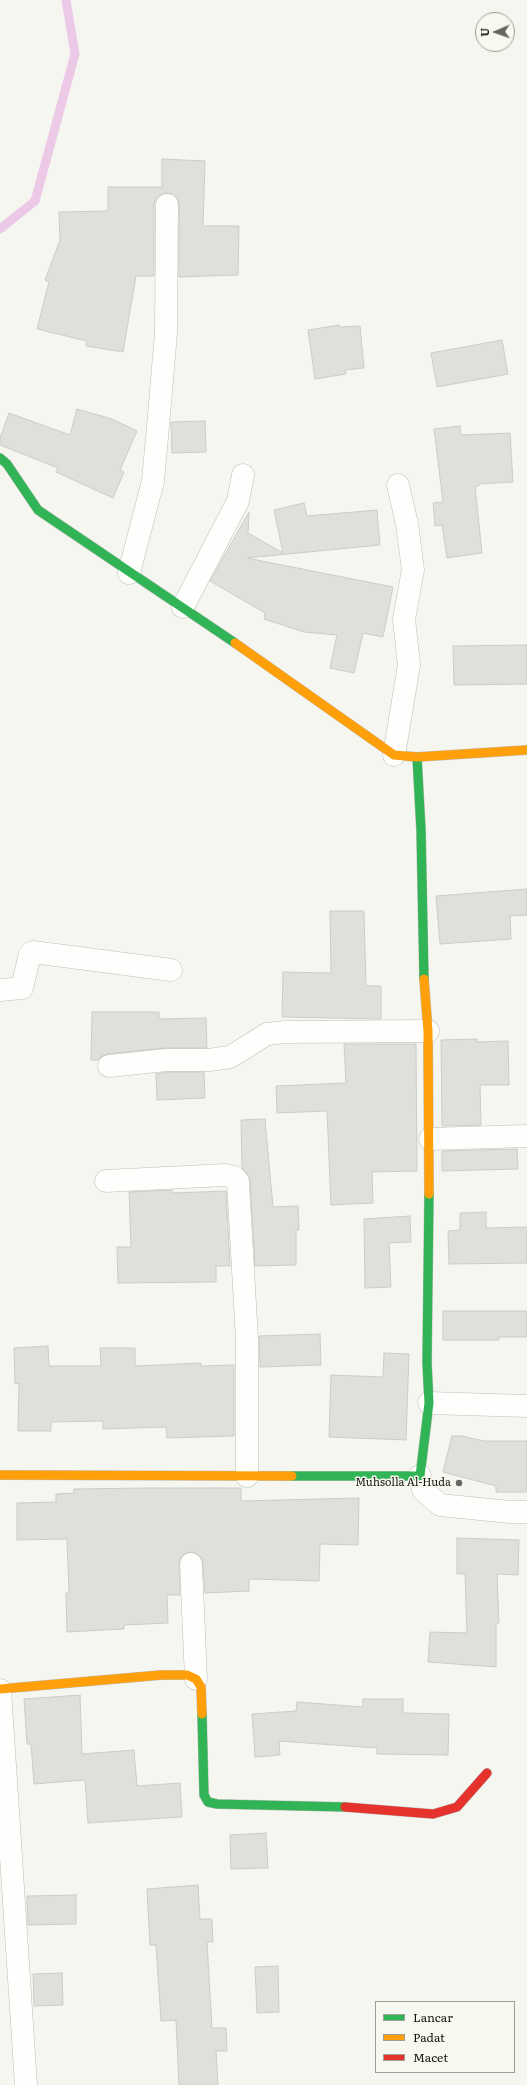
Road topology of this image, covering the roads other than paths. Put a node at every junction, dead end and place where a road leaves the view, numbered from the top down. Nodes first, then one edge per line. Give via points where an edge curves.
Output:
1 (167, 205) dead end
2 (0, 458) edge
3 (243, 475) dead end
4 (398, 485) dead end
5 (129, 573) junction
6 (183, 607) junction
7 (527, 750) edge
8 (394, 755) junction
9 (417, 758) junction
10 (171, 970) dead end
11 (0, 990) edge
12 (428, 1031) junction
13 (108, 1066) dead end
14 (527, 1136) edge
15 (430, 1139) junction
16 (106, 1181) dead end
17 (429, 1403) junction
18 (527, 1406) edge
19 (0, 1475) edge
20 (247, 1476) junction
21 (420, 1476) junction
22 (527, 1512) edge
23 (191, 1564) dead end
24 (196, 1679) junction
25 (0, 1690) edge
26 (487, 1773) dead end
27 (26, 2085) edge

1 - 5 street via 166,333 158,426 152,481
2 - 5 street via 7,464 38,510
3 - 6 street via 238,501
4 - 8 street via 407,524 413,570 404,619 409,664
5 - 6 street
6 - 8 street
7 - 9 street
8 - 9 street
9 - 12 street via 423,971
10 - 11 street via 33,952 30,954 22,988
12 - 13 street via 285,1032 267,1034 230,1057
12 - 15 street
14 - 15 street
15 - 17 street via 427,1356
16 - 20 street via 225,1175 238,1181 247,1340
17 - 18 street
17 - 21 street
19 - 20 street
20 - 21 street
21 - 22 street via 423,1490 440,1505
23 - 24 street
24 - 25 street via 187,1675 161,1675
24 - 26 street via 201,1687 204,1795 208,1802 336,1806 433,1814 457,1807
25 - 27 street

